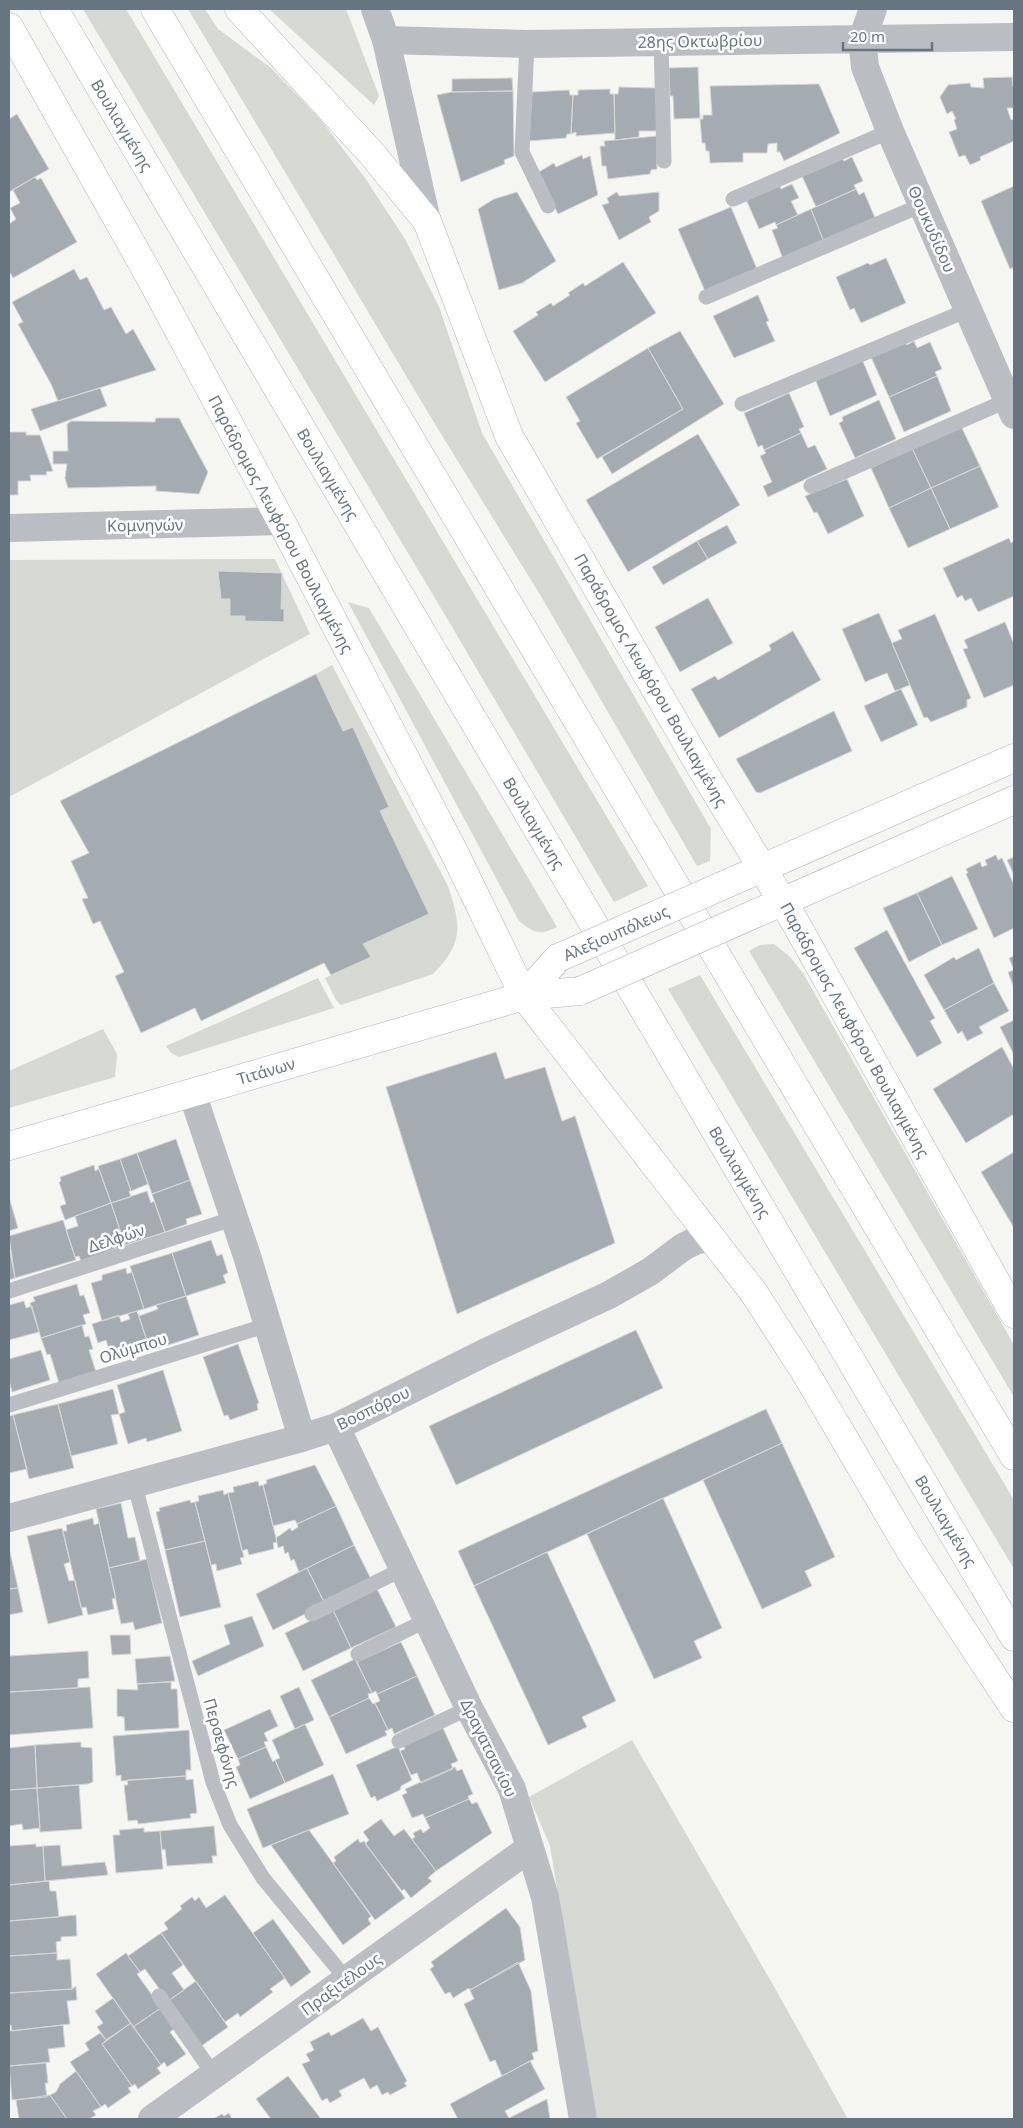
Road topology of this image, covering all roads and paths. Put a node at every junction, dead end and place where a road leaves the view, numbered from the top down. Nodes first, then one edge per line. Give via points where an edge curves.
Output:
1 (54, 9) edge
2 (155, 9) edge
3 (239, 9) edge
4 (375, 9) edge
5 (873, 9) edge
6 (12, 37) edge
7 (1014, 37) edge
8 (862, 39) junction
9 (386, 40) junction
10 (661, 41) junction
11 (527, 44) junction
12 (890, 131) junction
13 (664, 161) dead end
14 (733, 199) dead end
15 (922, 205) junction
16 (548, 206) dead end
17 (427, 221) junction
18 (706, 297) dead end
19 (968, 310) junction
20 (742, 404) dead end
21 (1012, 404) edge
22 (811, 486) dead end
23 (281, 521) junction
24 (9, 528) edge
25 (1014, 758) edge
26 (1014, 800) edge
27 (764, 868) junction
28 (771, 907) junction
29 (524, 996) junction
30 (192, 1093) junction
31 (9, 1146) edge
32 (235, 1218) junction
33 (712, 1238) junction
34 (9, 1291) edge
35 (1014, 1314) edge
36 (268, 1325) junction
37 (9, 1405) edge
38 (336, 1426) junction
39 (302, 1438) junction
40 (1014, 1456) edge
41 (134, 1482) junction
42 (9, 1518) edge
43 (403, 1569) junction
44 (312, 1614) dead end
45 (427, 1620) junction
46 (1014, 1637) edge
47 (358, 1654) dead end
48 (469, 1708) junction
49 (1014, 1708) edge
50 (399, 1740) dead end
51 (530, 1848) junction
52 (347, 1980) junction
53 (159, 1996) dead end
54 (214, 2075) junction
55 (152, 2119) edge
56 (583, 2119) edge

1 - 46 main road, Βουλιαγμένης
2 - 40 main road
3 - 17 main road via 372,154
4 - 9 street, Παράδρομος Λεωφόρου Βουλιαγμένης
5 - 8 street
6 - 23 main road, Παράδρομος Λεωφόρου Βουλιαγμένης via 149,274
7 - 8 street, 28ης Οκτωβρίου
8 - 10 street, 28ης Οκτωβρίου
8 - 12 street, Θουκυδίδου via 865,67
9 - 11 street, 28ης Οκτωβρίου
9 - 17 street, Παράδρομος Λεωφόρου Βουλιαγμένης
10 - 11 street, 28ης Οκτωβρίου
10 - 13 lane
11 - 16 lane via 522,152
12 - 14 lane
12 - 15 street, Θουκυδίδου
15 - 18 lane
15 - 19 street, Θουκυδίδου
17 - 27 main road, Παράδρομος Λεωφόρου Βουλιαγμένης via 508,436 700,766
19 - 20 lane
19 - 21 street, Θουκυδίδου
21 - 22 lane
23 - 24 street, Κομνηνών
23 - 29 main road, Παράδρομος Λεωφόρου Βουλιαγμένης via 438,820
25 - 27 main road, Αλεξιουπόλεως
26 - 28 main road
27 - 28 main road, Παράδρομος Λεωφόρου Βουλιαγμένης
27 - 29 main road, Αλεξιουπόλεως, bridge via 558,958
28 - 29 main road, bridge via 580,991
28 - 35 main road, Παράδρομος Λεωφόρου Βουλιαγμένης
29 - 30 main road, Τιτάνων
29 - 33 main road, Παράδρομος Λεωφόρου Βουλιαγμένης
30 - 31 main road, Τιτάνων
30 - 32 street
32 - 34 lane, Δελφών
32 - 36 street
33 - 38 street, Βοσπόρου via 697,1240 683,1247 617,1292
33 - 49 main road via 764,1308 911,1552
36 - 37 lane, Ολύμπου
36 - 39 street
38 - 39 street, Βοσπόρου
38 - 43 street, Δραγατσανίου
39 - 41 street, Βοσπόρου
41 - 42 street, Βοσπόρου
41 - 52 lane, Περσεφόνης via 214,1782 230,1825 263,1878
43 - 44 lane
43 - 45 street, Δραγατσανίου
45 - 47 lane
45 - 48 street, Δραγατσανίου
48 - 50 lane
48 - 51 street, Δραγατσανίου via 512,1789
51 - 52 street, Πραξιτέλους
51 - 56 street, Δραγατσανίου via 546,1897
52 - 54 street, Πραξιτέλους
53 - 54 lane
54 - 55 street, Πραξιτέλους

